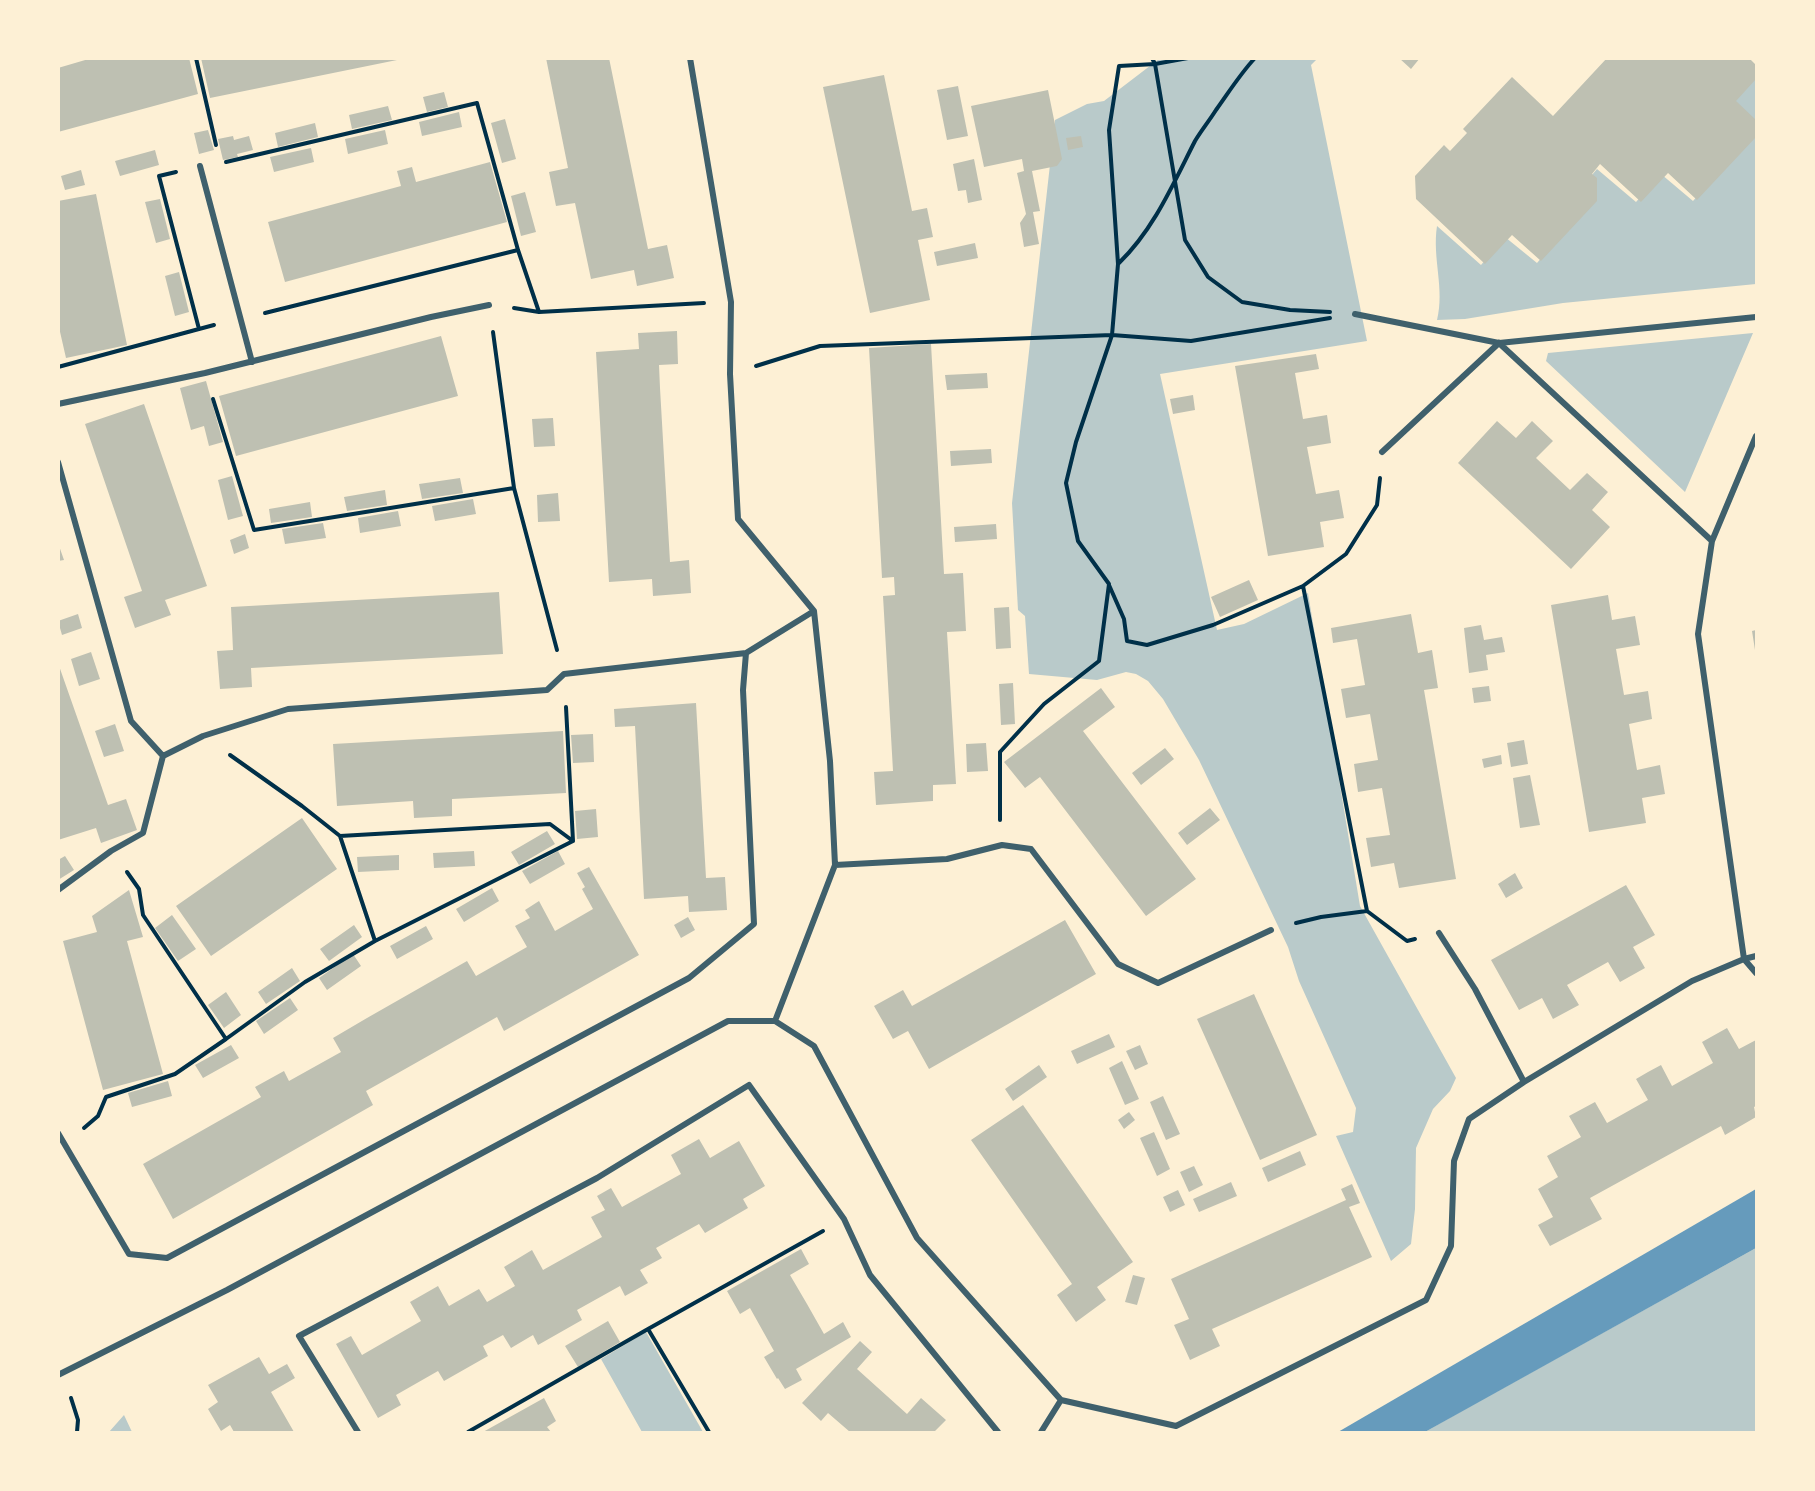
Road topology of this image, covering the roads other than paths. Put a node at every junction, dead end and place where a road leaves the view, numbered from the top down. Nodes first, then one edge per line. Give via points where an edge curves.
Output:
1 (690, 58) edge
2 (200, 166) road end
3 (489, 305) road end
4 (1355, 314) road end
5 (1756, 317) edge
6 (1498, 343) junction
7 (252, 362) junction
8 (58, 404) edge
9 (1756, 436) edge
10 (1382, 452) road end
11 (58, 462) edge
12 (1712, 541) junction
13 (814, 611) junction
14 (746, 653) junction
15 (163, 756) junction
16 (835, 865) junction
17 (58, 890) edge
18 (1271, 930) road end
19 (1439, 933) road end
20 (1756, 956) edge
21 (1744, 958) junction
22 (1756, 973) edge
23 (775, 1021) junction
24 (1524, 1082) junction
25 (58, 1133) edge
26 (58, 1375) edge
27 (1061, 1400) junction
28 (358, 1432) edge
29 (998, 1432) edge
30 (1041, 1432) edge

1 - 13 street via 731,302 730,374 738,519
2 - 7 street
3 - 7 street
4 - 6 street
5 - 6 street
6 - 10 street
6 - 12 street
7 - 8 street
9 - 12 street
11 - 15 street via 131,721
12 - 21 street via 1698,634
13 - 14 street
13 - 16 street via 830,761
14 - 15 street via 564,674 547,690 288,709 203,736
14 - 25 street via 743,690 754,924 689,978 167,1257 129,1254
15 - 17 street via 143,833
16 - 18 street via 947,859 1002,845 1031,849 1118,964 1158,983
16 - 23 street
19 - 24 street via 1475,989
20 - 21 street
21 - 22 street
21 - 24 street via 1692,981
23 - 26 street via 728,1021 227,1290
23 - 27 street via 814,1046 917,1239
24 - 27 street via 1469,1119 1454,1161 1451,1246 1426,1300 1176,1426
27 - 30 street
28 - 29 street via 299,1336 597,1178 749,1085 844,1219 870,1275

